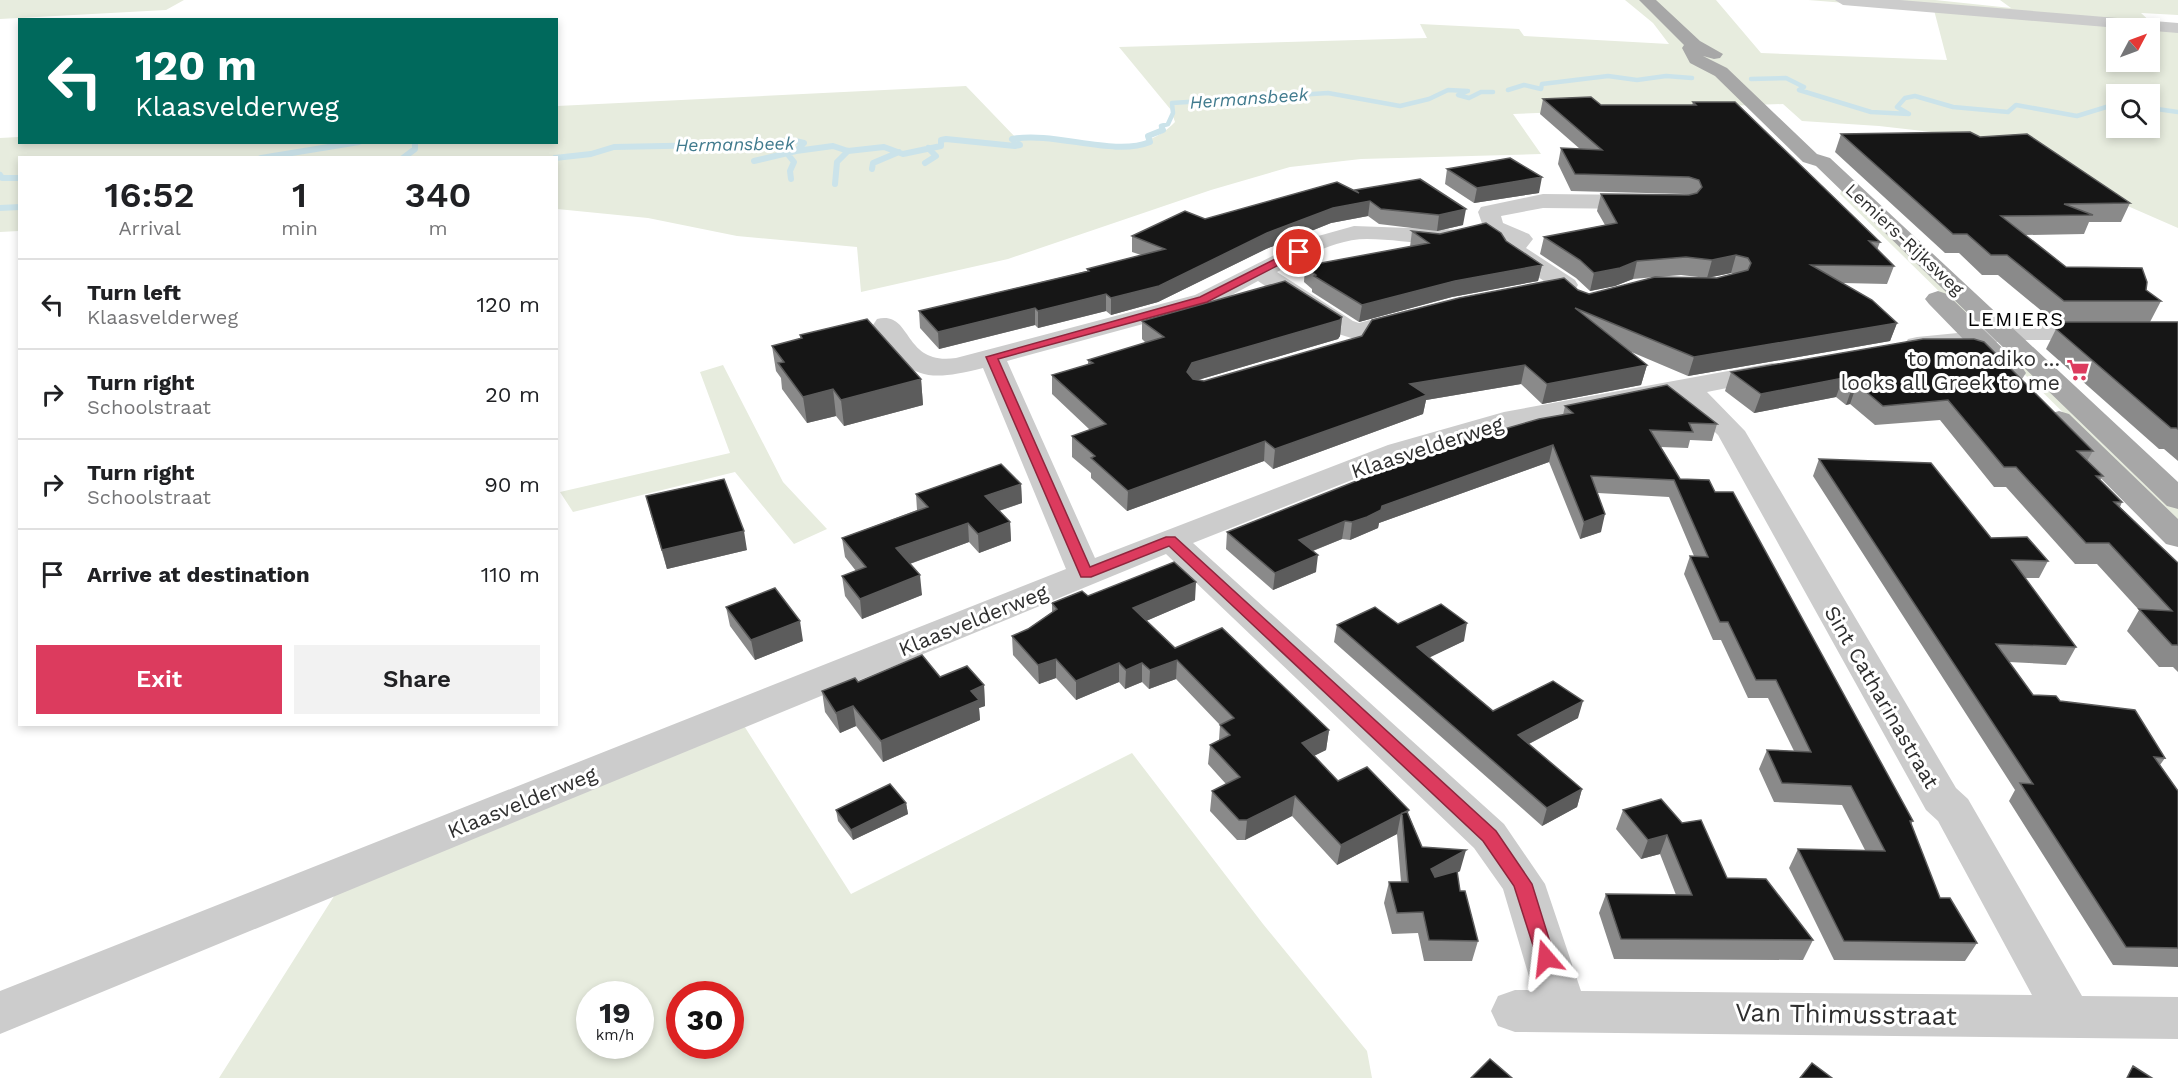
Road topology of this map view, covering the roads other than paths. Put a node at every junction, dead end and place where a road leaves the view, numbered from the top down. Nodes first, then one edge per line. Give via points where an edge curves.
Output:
1 (1647, 0) edge
2 (1843, 0) edge
3 (2178, 28) edge
4 (1660, 202) edge
5 (1493, 227) junction
6 (1259, 270) junction
7 (1566, 285) junction
8 (1508, 296) edge
9 (1584, 302) edge
10 (1433, 312) edge
11 (886, 325) dead end
12 (1358, 332) junction
13 (2178, 332) edge
14 (1992, 335) junction
15 (1894, 349) edge
16 (1337, 351) edge
17 (992, 357) junction
18 (1794, 367) edge
19 (1682, 387) junction
20 (2178, 499) edge
21 (2178, 537) edge
22 (1170, 540) junction
23 (1086, 574) junction
24 (1563, 1010) junction
25 (1515, 1011) dead end
26 (0, 1013) edge
27 (2069, 1017) junction
28 (2178, 1018) edge

1 - 14 main road, Lemiers-Rijksweg via 1694,45 1719,57 1724,69 1721,72 1810,158 1823,162 1835,173
2 - 3 street
4 - 5 street via 1543,201 1489,212
5 - 6 street via 1437,240 1366,232 1318,242
5 - 7 street via 1521,239 1512,249
6 - 12 street via 1344,327
6 - 17 street via 1204,300
7 - 8 street
7 - 9 street
10 - 12 street
11 - 17 street via 923,368 936,371
12 - 16 street via 1349,348
13 - 14 street
14 - 15 street
14 - 20 main road, Lemiers-Rijksweg
14 - 21 main road, Lemiers-Rijksweg
17 - 23 street
18 - 19 street, Klaasvelderweg
19 - 22 street, Klaasvelderweg via 1466,430 1399,451
19 - 27 street, Sint Catharinastraat via 1730,431 1935,789 1953,810 1979,854
22 - 23 street, Klaasvelderweg
22 - 24 street via 1489,836 1523,884
23 - 26 street, Klaasvelderweg
24 - 25 street, Van Thimusstraat
24 - 27 street, Van Thimusstraat
27 - 28 street, Van Thimusstraat

